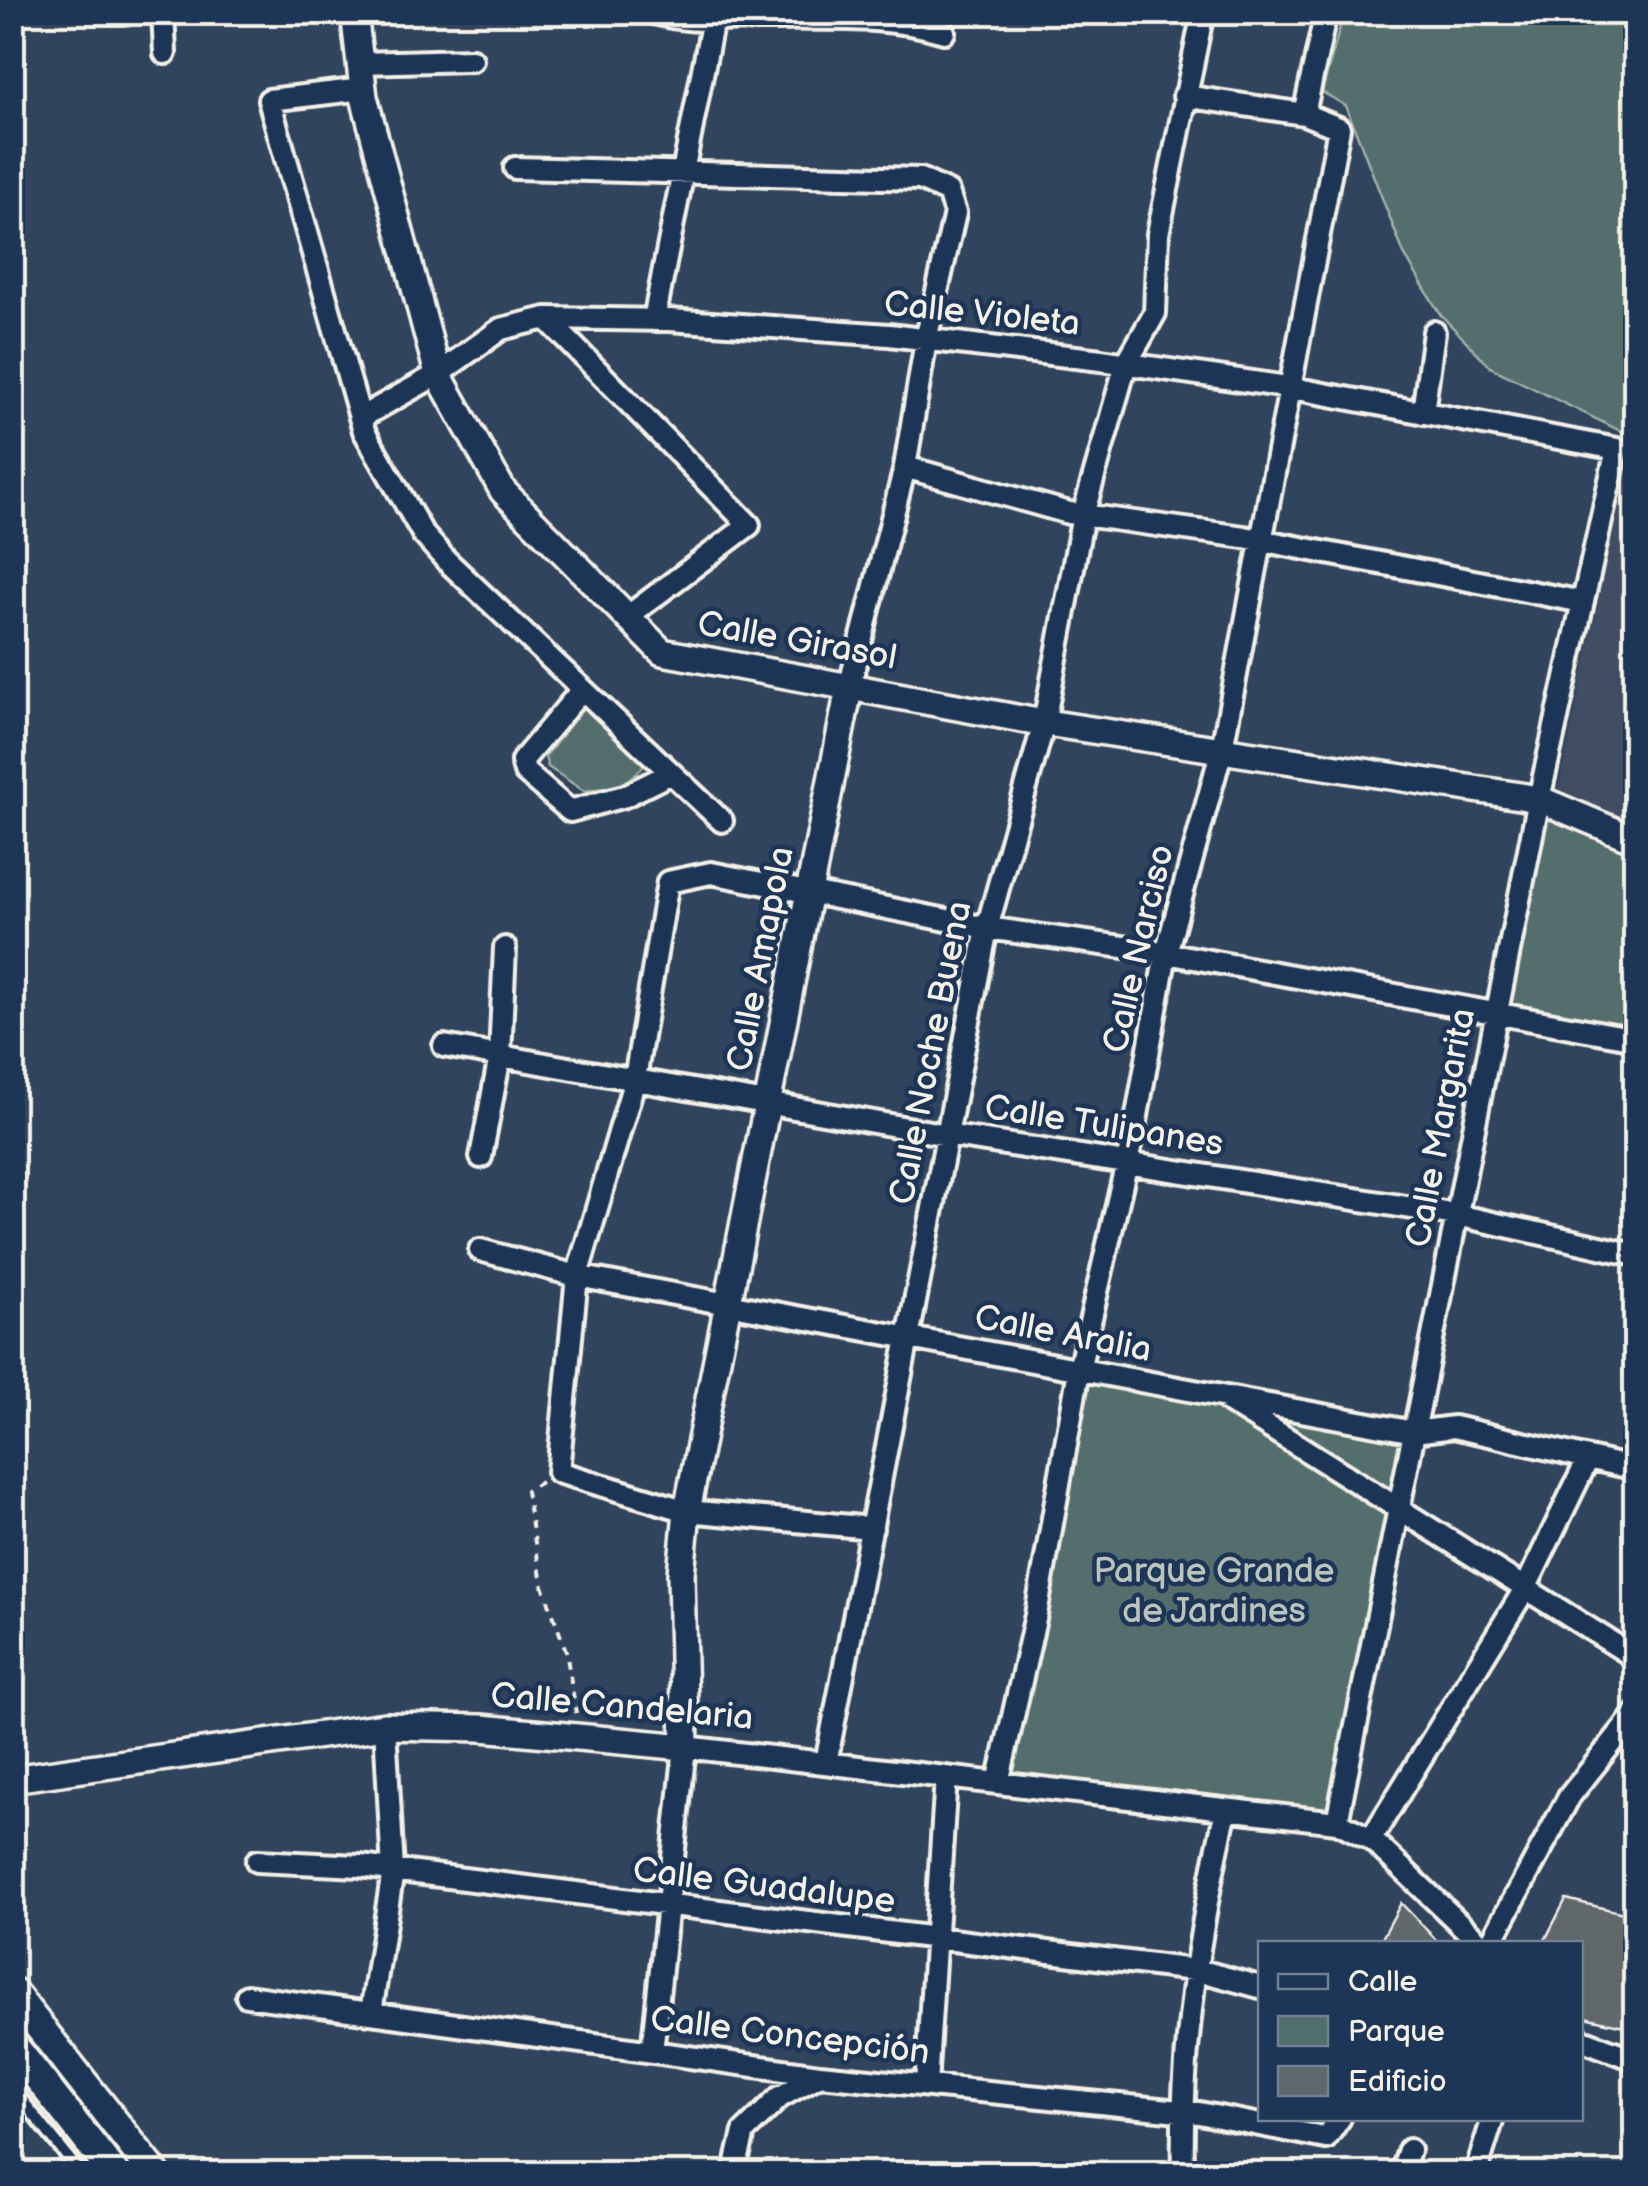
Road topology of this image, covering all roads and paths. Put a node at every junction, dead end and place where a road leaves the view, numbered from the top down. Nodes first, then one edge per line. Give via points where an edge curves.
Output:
1 (163, 12) edge
2 (354, 12) edge
3 (651, 12) edge
4 (1204, 12) edge
5 (1326, 12) edge
6 (740, 17) edge
7 (712, 24) junction
8 (944, 32) dead end
9 (165, 53) dead end
10 (472, 60) dead end
11 (361, 76) junction
12 (1184, 96) junction
13 (1304, 114) junction
14 (516, 168) dead end
15 (683, 173) junction
16 (546, 318) junction
17 (654, 320) junction
18 (1434, 332) dead end
19 (926, 340) junction
20 (1126, 364) junction
21 (438, 374) junction
22 (1287, 388) junction
23 (1422, 413) junction
24 (360, 418) junction
25 (1617, 448) joint
26 (905, 467) junction
27 (1083, 515) junction
28 (1264, 541) junction
29 (1583, 602) junction
30 (627, 617) junction
31 (850, 684) junction
32 (581, 691) junction
33 (1044, 723) junction
34 (1222, 748) junction
35 (671, 774) junction
36 (1539, 799) junction
37 (722, 821) dead end
38 (1636, 840) edge
39 (811, 890) junction
40 (987, 928) junction
41 (505, 948) dead end
42 (1166, 954) junction
43 (1497, 1012) junction
44 (1636, 1039) edge
45 (444, 1046) dead end
46 (500, 1056) junction
47 (636, 1079) junction
48 (767, 1102) junction
49 (947, 1135) junction
50 (481, 1157) dead end
51 (1127, 1160) junction
52 (1457, 1215) junction
53 (480, 1250) dead end
54 (1636, 1255) edge
55 (577, 1276) junction
56 (725, 1303) junction
57 (908, 1338) junction
58 (1079, 1370) junction
59 (1219, 1396) junction
60 (1414, 1432) junction
61 (1588, 1462) junction
62 (1636, 1470) edge
63 (558, 1472) junction
64 (1398, 1510) junction
65 (688, 1511) junction
66 (872, 1528) junction
67 (1526, 1589) junction
68 (1636, 1658) edge
69 (1636, 1714) edge
70 (385, 1726) junction
71 (579, 1737) junction
72 (685, 1746) junction
73 (826, 1762) junction
74 (946, 1777) junction
75 (12, 1779) edge
76 (998, 1783) junction
77 (1226, 1810) junction
78 (1337, 1822) junction
79 (1371, 1839) junction
80 (257, 1861) dead end
81 (393, 1870) junction
82 (668, 1907) junction
83 (936, 1940) junction
84 (1477, 1941) edge
85 (1492, 1941) edge
86 (1196, 1971) junction
87 (1258, 1986) edge
88 (12, 1992) edge
89 (247, 1996) dead end
90 (371, 2013) junction
91 (1583, 2040) edge
92 (12, 2044) edge
93 (652, 2052) junction
94 (1636, 2060) edge
95 (820, 2074) junction
96 (926, 2085) junction
97 (12, 2087) edge
98 (1182, 2111) junction
99 (1338, 2121) edge
100 (1492, 2121) edge
101 (1409, 2150) dead end
102 (1476, 2172) edge
103 (81, 2174) edge
104 (114, 2174) edge
105 (154, 2174) edge
106 (734, 2174) edge
107 (1184, 2174) edge
108 (1401, 2174) edge

1 - 9 street
2 - 11 street, Calle Girasol
3 - 7 street
4 - 12 street, Calle Noche Buena
5 - 13 street
6 - 7 street
6 - 8 street via 906,20
7 - 15 street
10 - 11 street
11 - 21 street, Calle Girasol
11 - 24 street via 269,100
12 - 13 street
12 - 20 street, Calle Noche Buena via 1158,234 1155,313
13 - 22 street, Calle Narciso via 1338,128
14 - 15 street
15 - 17 street
15 - 19 street, Calle Amapola via 920,179 948,192 955,213
16 - 17 street, Calle Violeta
16 - 21 street, Calle Violeta via 502,329
16 - 30 street via 749,526
17 - 19 street, Calle Violeta
18 - 23 street
19 - 20 street, Calle Violeta
19 - 26 street, Calle Amapola
20 - 22 street, Calle Violeta
20 - 27 street, Calle Noche Buena
21 - 24 street, Calle Violeta
21 - 30 street, Calle Girasol via 503,491
22 - 23 street, Calle Violeta
22 - 28 street, Calle Narciso
23 - 25 street, Calle Violeta
24 - 32 street via 423,534
25 - 29 street, Calle Margarita
26 - 27 street
26 - 31 street, Calle Amapola
27 - 28 street
27 - 33 street, Calle Noche Buena
28 - 29 street
28 - 34 street, Calle Narciso
29 - 36 street, Calle Margarita
30 - 31 street, Calle Girasol via 662,652
31 - 33 street, Calle Girasol
31 - 39 street, Calle Amapola
32 - 35 street
32 - 35 street via 522,761 525,772 570,811
33 - 34 street, Calle Girasol
33 - 40 street, Calle Noche Buena
34 - 36 street, Calle Girasol
34 - 42 street, Calle Narciso
35 - 37 street
36 - 38 street, Calle Girasol
36 - 43 street, Calle Margarita
39 - 40 street
39 - 47 street via 712,873 668,882
39 - 48 street, Calle Amapola
40 - 42 street
40 - 49 street, Calle Noche Buena
41 - 46 street
42 - 43 street
42 - 51 street, Calle Narciso
43 - 44 street
43 - 52 street, Calle Margarita
45 - 46 street, Calle Tulipanes
46 - 47 street, Calle Tulipanes
46 - 50 street
47 - 48 street, Calle Tulipanes
47 - 55 street
48 - 49 street, Calle Tulipanes
48 - 56 street, Calle Amapola
49 - 51 street, Calle Tulipanes
49 - 57 street, Calle Noche Buena
51 - 52 street, Calle Tulipanes
51 - 58 street, Calle Narciso
52 - 54 street, Calle Tulipanes
52 - 60 street, Calle Margarita
53 - 55 street, Calle Aralia
55 - 56 street, Calle Aralia
55 - 63 street
56 - 57 street, Calle Aralia
56 - 65 street, Calle Amapola
57 - 58 street, Calle Aralia
57 - 66 street, Calle Noche Buena
58 - 59 street, Calle Aralia
58 - 76 street, Calle Narciso
59 - 60 street, Calle Aralia
59 - 64 street
60 - 61 street, Calle Aralia via 1454,1427
60 - 64 street, Calle Margarita
61 - 62 street, Calle Aralia
61 - 67 street
63 - 65 street
63 - 71 path via 526,1491 542,1582 566,1650
64 - 67 street
64 - 78 street, Calle Margarita
65 - 66 street
65 - 72 street, Calle Amapola via 680,1574
66 - 73 street, Calle Noche Buena
67 - 68 street
67 - 79 street
69 - 85 street via 1569,1797
70 - 71 street, Calle Candelaria
70 - 75 street, Calle Candelaria
70 - 81 street
71 - 72 street, Calle Candelaria
72 - 73 street, Calle Candelaria
72 - 82 street
73 - 74 street, Calle Candelaria
74 - 76 street, Calle Candelaria
74 - 83 street
76 - 77 street, Calle Candelaria
77 - 78 street, Calle Candelaria
77 - 86 street
78 - 79 street
79 - 84 street
80 - 81 street, Calle Guadalupe
81 - 82 street, Calle Guadalupe
81 - 90 street
82 - 83 street, Calle Guadalupe
82 - 93 street
83 - 86 street, Calle Guadalupe
83 - 96 street
86 - 87 street, Calle Guadalupe
86 - 98 street
88 - 105 main road
89 - 90 street, Calle Concepción
90 - 93 street, Calle Concepción
91 - 94 street
92 - 104 main road
93 - 95 street, Calle Concepción
95 - 96 street, Calle Concepción
95 - 106 street via 780,2098 744,2132
96 - 98 street, Calle Concepción
97 - 103 lane
98 - 99 street, Calle Concepción via 1326,2138
98 - 107 street
100 - 102 street
101 - 108 street

